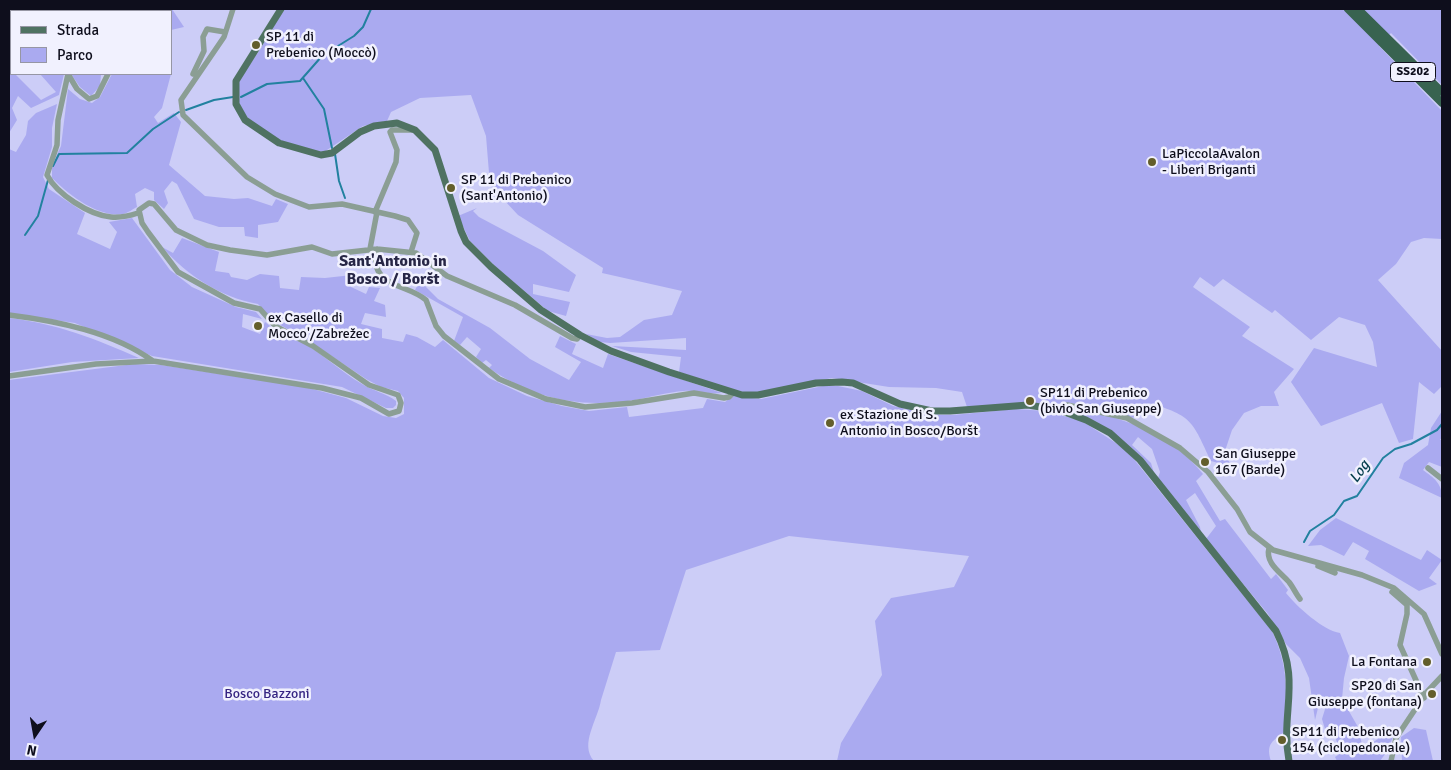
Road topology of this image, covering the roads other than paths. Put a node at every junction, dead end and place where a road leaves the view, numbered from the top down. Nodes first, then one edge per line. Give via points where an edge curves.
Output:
1 (233, 9) edge
2 (281, 9) edge
3 (1348, 9) edge
4 (1358, 9) edge
5 (225, 32) junction
6 (1385, 39) junction
7 (68, 75) edge
8 (69, 75) edge
9 (108, 75) edge
10 (188, 89) junction
11 (1442, 92) edge
12 (1442, 102) edge
13 (415, 130) junction
14 (376, 212) junction
15 (138, 213) junction
16 (370, 249) junction
17 (377, 249) junction
18 (411, 252) junction
19 (9, 316) edge
20 (580, 335) junction
21 (153, 361) junction
22 (9, 376) edge
23 (733, 393) junction
24 (1059, 410) junction
25 (1428, 468) dead end
26 (1442, 479) edge
27 (1269, 548) junction
28 (1318, 564) junction
29 (1335, 574) dead end
30 (1386, 584) junction
31 (1300, 599) dead end
32 (1442, 654) edge
33 (1442, 676) edge
34 (1424, 698) junction
35 (1289, 761) edge
36 (1391, 761) edge

1 - 5 street
2 - 13 main road via 236,81 236,104 245,120 279,142 321,155 332,153 360,132 374,126 397,124
3 - 6 highway, SS202
4 - 6 highway, SS202
5 - 10 street
5 - 10 street via 207,29 203,37 204,51 186,86
6 - 11 highway, SS202
6 - 12 highway, SS202
7 - 15 street via 58,120 57,145 47,175 50,182 101,215 125,217
8 - 9 street via 89,98 97,96
10 - 14 street via 182,100 183,115 247,176 302,206 315,208 342,204
13 - 14 street via 390,132 397,150 396,162
13 - 20 main road via 435,150 466,242 541,310
14 - 16 street
14 - 18 street via 408,220 413,225 418,233
15 - 16 street via 145,204 154,204 176,230 230,250 267,255 312,247 332,254
15 - 21 street via 157,246 178,272 234,303 260,309 275,326 313,346 369,384 398,395 401,407 394,414 389,414 361,398 322,388
16 - 17 street
17 - 18 street
17 - 23 street via 378,272 426,300 440,332 499,379 527,392 585,407 688,393 729,398
18 - 20 street via 447,276 521,308 572,338 577,339
19 - 21 street via 70,324
20 - 23 main road via 628,358
21 - 22 street via 96,364
23 - 24 main road via 758,395 832,381 852,383 900,404 932,411 1028,405
24 - 27 street via 1067,405 1114,414 1161,436 1208,472 1237,509 1250,532
24 - 35 main road via 1098,426 1140,460 1276,631 1286,654 1290,677
25 - 26 street
27 - 28 street
27 - 31 street via 1272,564
28 - 29 street
28 - 30 street
30 - 32 street via 1424,614
30 - 34 street via 1407,605 1408,614 1400,646
33 - 34 street
34 - 36 street via 1396,738

